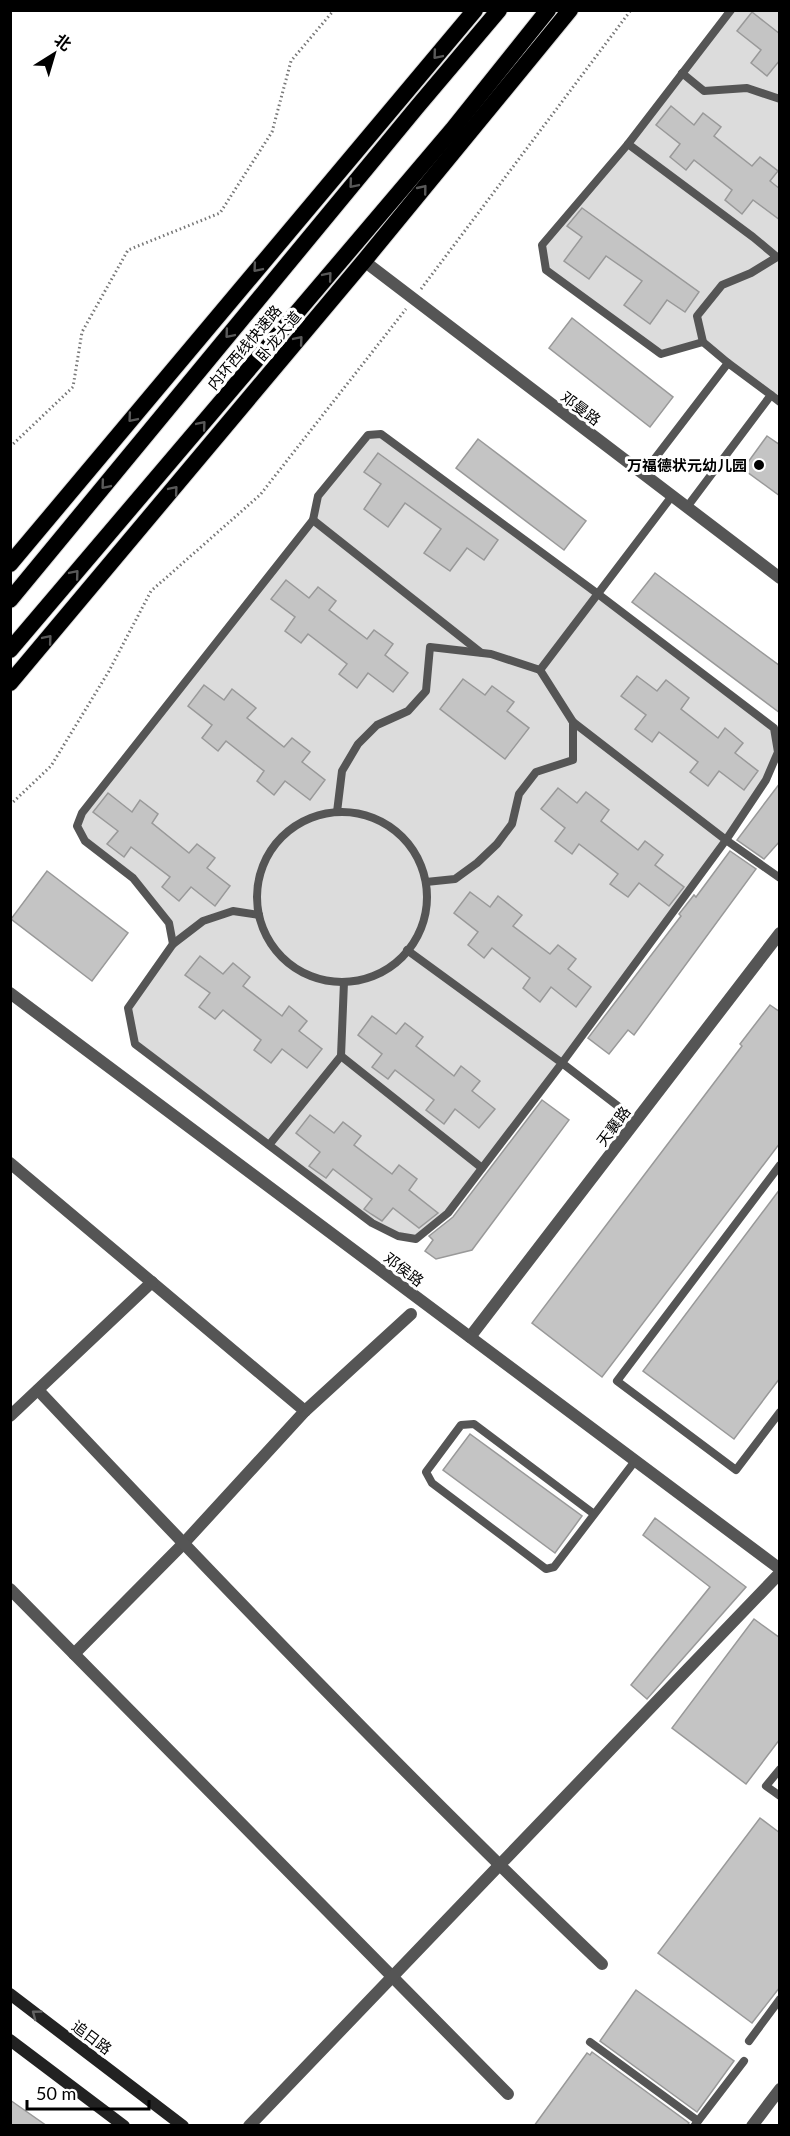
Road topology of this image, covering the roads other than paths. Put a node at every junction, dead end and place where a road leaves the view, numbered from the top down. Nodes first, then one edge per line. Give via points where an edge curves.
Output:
1 (475, 10) edge
2 (487, 10) edge
3 (499, 10) edge
4 (548, 10) edge
5 (569, 10) edge
6 (730, 10) edge
7 (682, 73) junction
8 (780, 99) edge
9 (417, 107) junction
10 (452, 130) junction
11 (628, 144) junction
12 (778, 256) edge
13 (364, 261) junction
14 (703, 342) junction
15 (728, 363) junction
16 (771, 395) junction
17 (780, 402) edge
18 (643, 474) junction
19 (672, 496) junction
20 (687, 507) junction
21 (313, 520) junction
22 (10, 564) edge
23 (780, 578) edge
24 (598, 594) junction
25 (10, 600) edge
26 (10, 650) edge
27 (480, 652) junction
28 (540, 670) junction
29 (10, 683) edge
30 (573, 722) junction
31 (337, 812) junction
32 (726, 840) junction
33 (780, 878) edge
34 (426, 882) junction
35 (259, 915) junction
36 (780, 933) edge
37 (173, 944) junction
38 (407, 950) junction
39 (344, 982) junction
40 (10, 993) edge
41 (341, 1056) junction
42 (562, 1063) junction
43 (636, 1120) junction
44 (269, 1145) junction
45 (10, 1163) edge
46 (780, 1165) edge
47 (482, 1168) junction
48 (152, 1282) junction
49 (411, 1314) dead end
50 (470, 1337) junction
51 (38, 1390) junction
52 (305, 1411) junction
53 (780, 1412) edge
54 (10, 1416) edge
55 (635, 1461) junction
56 (594, 1514) junction
57 (183, 1544) junction
58 (780, 1571) edge
59 (10, 1589) edge
60 (74, 1654) junction
61 (780, 1769) edge
62 (780, 1796) edge
63 (499, 1865) junction
64 (602, 1964) dead end
65 (392, 1976) junction
66 (10, 1994) edge
67 (780, 1999) edge
68 (10, 2040) edge
69 (749, 2041) dead end
70 (590, 2042) dead end
71 (744, 2061) dead end
72 (780, 2089) edge
73 (508, 2094) dead end
74 (696, 2123) edge
75 (123, 2126) edge
76 (183, 2126) edge
77 (249, 2126) edge
78 (752, 2126) edge

1 -> 22 highway
2 - 9 highway
3 - 9 highway, 内环西线快速路
4 - 10 highway, 内环西线快速路
5 - 10 highway via 546,28
13 -> 5 highway, 卧龙大道
6 - 7 lane
7 - 8 lane via 704,91 747,88
7 - 11 lane
9 -> 25 highway, 内环西线快速路
26 -> 10 highway, 内环西线快速路
11 - 12 lane
11 - 14 lane via 542,245 546,270 661,354
12 - 14 lane via 722,285 697,316
13 - 18 street, 邓曼路
29 -> 13 highway, 卧龙大道
14 - 15 lane
15 - 16 lane
15 - 18 lane
16 - 17 lane
16 - 20 lane
18 - 19 street, 邓曼路
19 - 20 street, 邓曼路
19 - 24 lane
20 - 23 street, 邓曼路
21 - 24 lane via 318,496 368,435 381,434
21 - 27 lane
21 - 37 lane via 82,813 77,826 85,841 133,878 169,923
24 - 28 lane
24 - 32 lane via 774,728 778,752 766,780
27 - 28 lane
27 - 31 lane via 430,647 426,691 408,711 377,725 358,744 342,771
28 - 30 lane
30 - 32 lane
30 - 34 lane via 573,760 536,772 519,794 512,824 497,844 454,879
31 - 34 lane via 362,814 398,833 418,859
31 - 35 lane via 308,818 284,834 266,858 257,885
32 - 33 lane
32 - 42 lane
34 - 38 lane via 426,911 417,939
35 - 37 lane via 233,911 203,921
35 - 39 lane via 270,942 289,964 315,978
36 - 43 street, 天襄路
37 - 44 lane via 128,1008 135,1044
38 - 39 lane via 398,962 373,977
38 - 42 lane
39 - 41 lane
40 - 50 street, 邓侯路
41 - 44 lane
41 - 47 lane
42 - 43 lane
42 - 47 lane
43 - 50 street, 天襄路
44 - 47 lane via 372,1223 398,1236 416,1239 448,1213
45 - 48 street
46 - 53 lane via 617,1382 736,1470
48 - 51 street
48 - 52 street
49 - 52 street
50 - 55 street, 邓侯路
51 - 54 street
51 - 57 street
52 - 57 street
55 - 56 lane
55 - 58 street, 邓侯路
56 - 56 lane via 554,1567 546,1569 432,1483 426,1472 460,1425 474,1424
57 - 60 street
57 - 63 street
58 - 63 street
59 - 60 street
60 - 65 street
61 - 62 lane via 766,1786
63 - 64 street
63 - 65 street
65 - 73 street
65 - 77 street
76 -> 66 main road, 追日路
67 - 69 lane
68 - 75 main road
70 - 74 lane
71 - 74 lane
72 - 78 street

